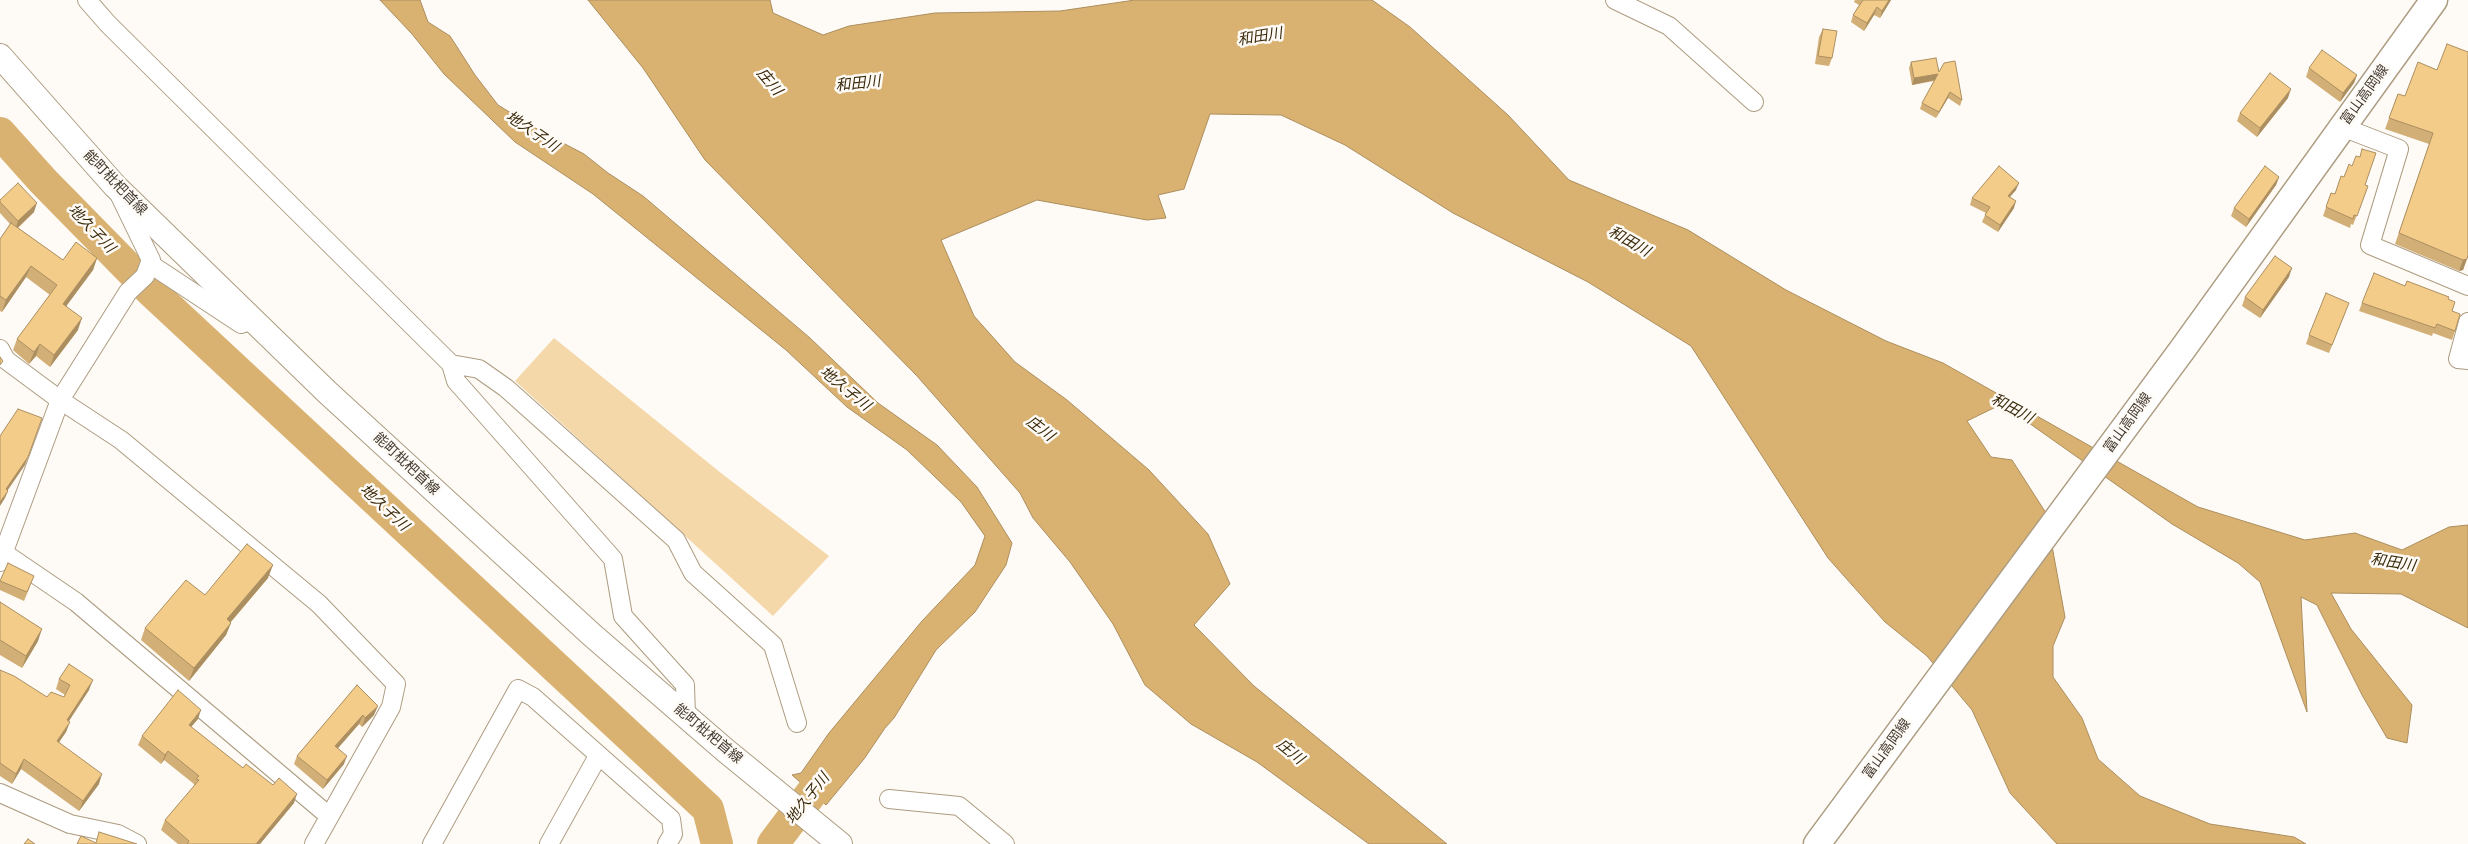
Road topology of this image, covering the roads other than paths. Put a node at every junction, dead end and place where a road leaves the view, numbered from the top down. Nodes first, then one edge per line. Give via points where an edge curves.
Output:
1 (87, 0) edge
2 (1615, 0) edge
3 (2434, 0) edge
4 (0, 56) edge
5 (1754, 102) dead end
6 (2342, 127) junction
7 (115, 186) junction
8 (150, 264) junction
9 (2468, 286) edge
10 (253, 320) junction
11 (2468, 322) edge
12 (0, 349) edge
13 (2468, 360) edge
14 (450, 364) junction
15 (60, 400) junction
16 (2, 557) edge
17 (686, 716) junction
18 (797, 723) dead end
19 (598, 756) junction
20 (0, 793) edge
21 (889, 799) dead end
22 (329, 816) junction
23 (137, 844) edge
24 (314, 844) edge
25 (432, 844) edge
26 (549, 844) edge
27 (668, 844) edge
28 (840, 844) edge
29 (1005, 844) edge
30 (1817, 844) edge

1 - 14 street
2 - 5 street via 1669,26
3 - 6 main road, 富山高岡線
4 - 7 main road, 能町枇杷首線
6 - 9 street via 2400,149 2370,245
6 - 30 main road, 富山高岡線 via 2178,356
7 - 8 street via 151,260
7 - 10 main road, 能町枇杷首線
8 - 10 street via 240,324
8 - 15 street via 145,276 128,292
10 - 17 main road, 能町枇杷首線 via 475,528
11 - 13 street via 2458,359
12 - 15 street via 6,360
14 - 17 street via 456,381 613,559 623,616 684,685
14 - 18 street via 479,369 506,388 676,540 693,573 773,645
15 - 16 street
15 - 22 street via 121,440 320,604 396,684 391,707
16 - 22 street via 76,602
17 - 28 main road, 能町枇杷首線
19 - 25 street via 532,696 518,689
19 - 26 street
19 - 27 street via 671,819 673,834
20 - 23 street via 70,824 118,834
21 - 29 street via 959,806
22 - 24 street

